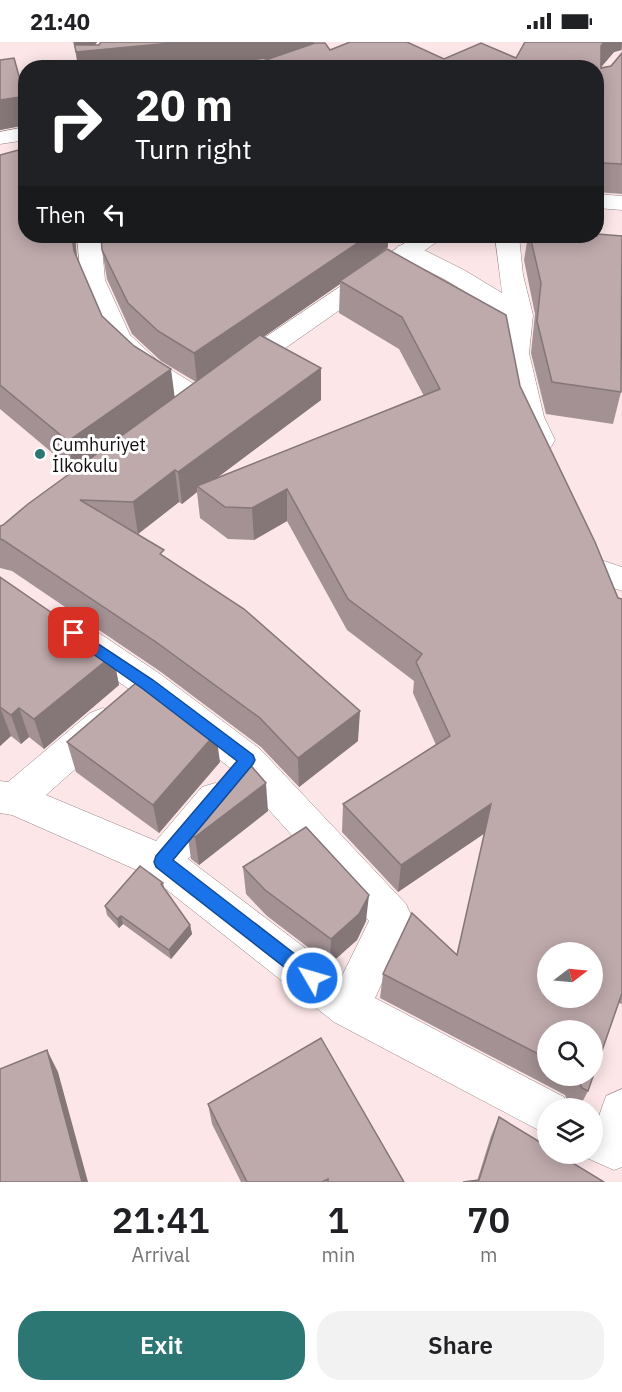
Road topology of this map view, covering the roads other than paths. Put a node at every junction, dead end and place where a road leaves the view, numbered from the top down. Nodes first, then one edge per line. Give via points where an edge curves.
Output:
1 (18, 135) edge
2 (0, 138) edge
3 (604, 202) edge
4 (622, 203) edge
5 (90, 243) edge
6 (404, 243) edge
7 (412, 243) edge
8 (508, 243) edge
9 (520, 315) junction
10 (550, 459) edge
11 (49, 616) edge
12 (148, 684) junction
13 (247, 760) junction
14 (8, 799) edge
15 (162, 862) junction
16 (349, 1007) junction
17 (537, 1107) edge

1 - 2 street
3 - 4 street
5 - 6 street via 93,280 118,339 188,405
7 - 9 street
8 - 9 street
9 - 10 street via 516,353 530,417
11 - 12 street
12 - 13 street
12 - 14 street
13 - 15 street
13 - 16 street via 392,917
14 - 15 street
15 - 16 street
16 - 17 street

